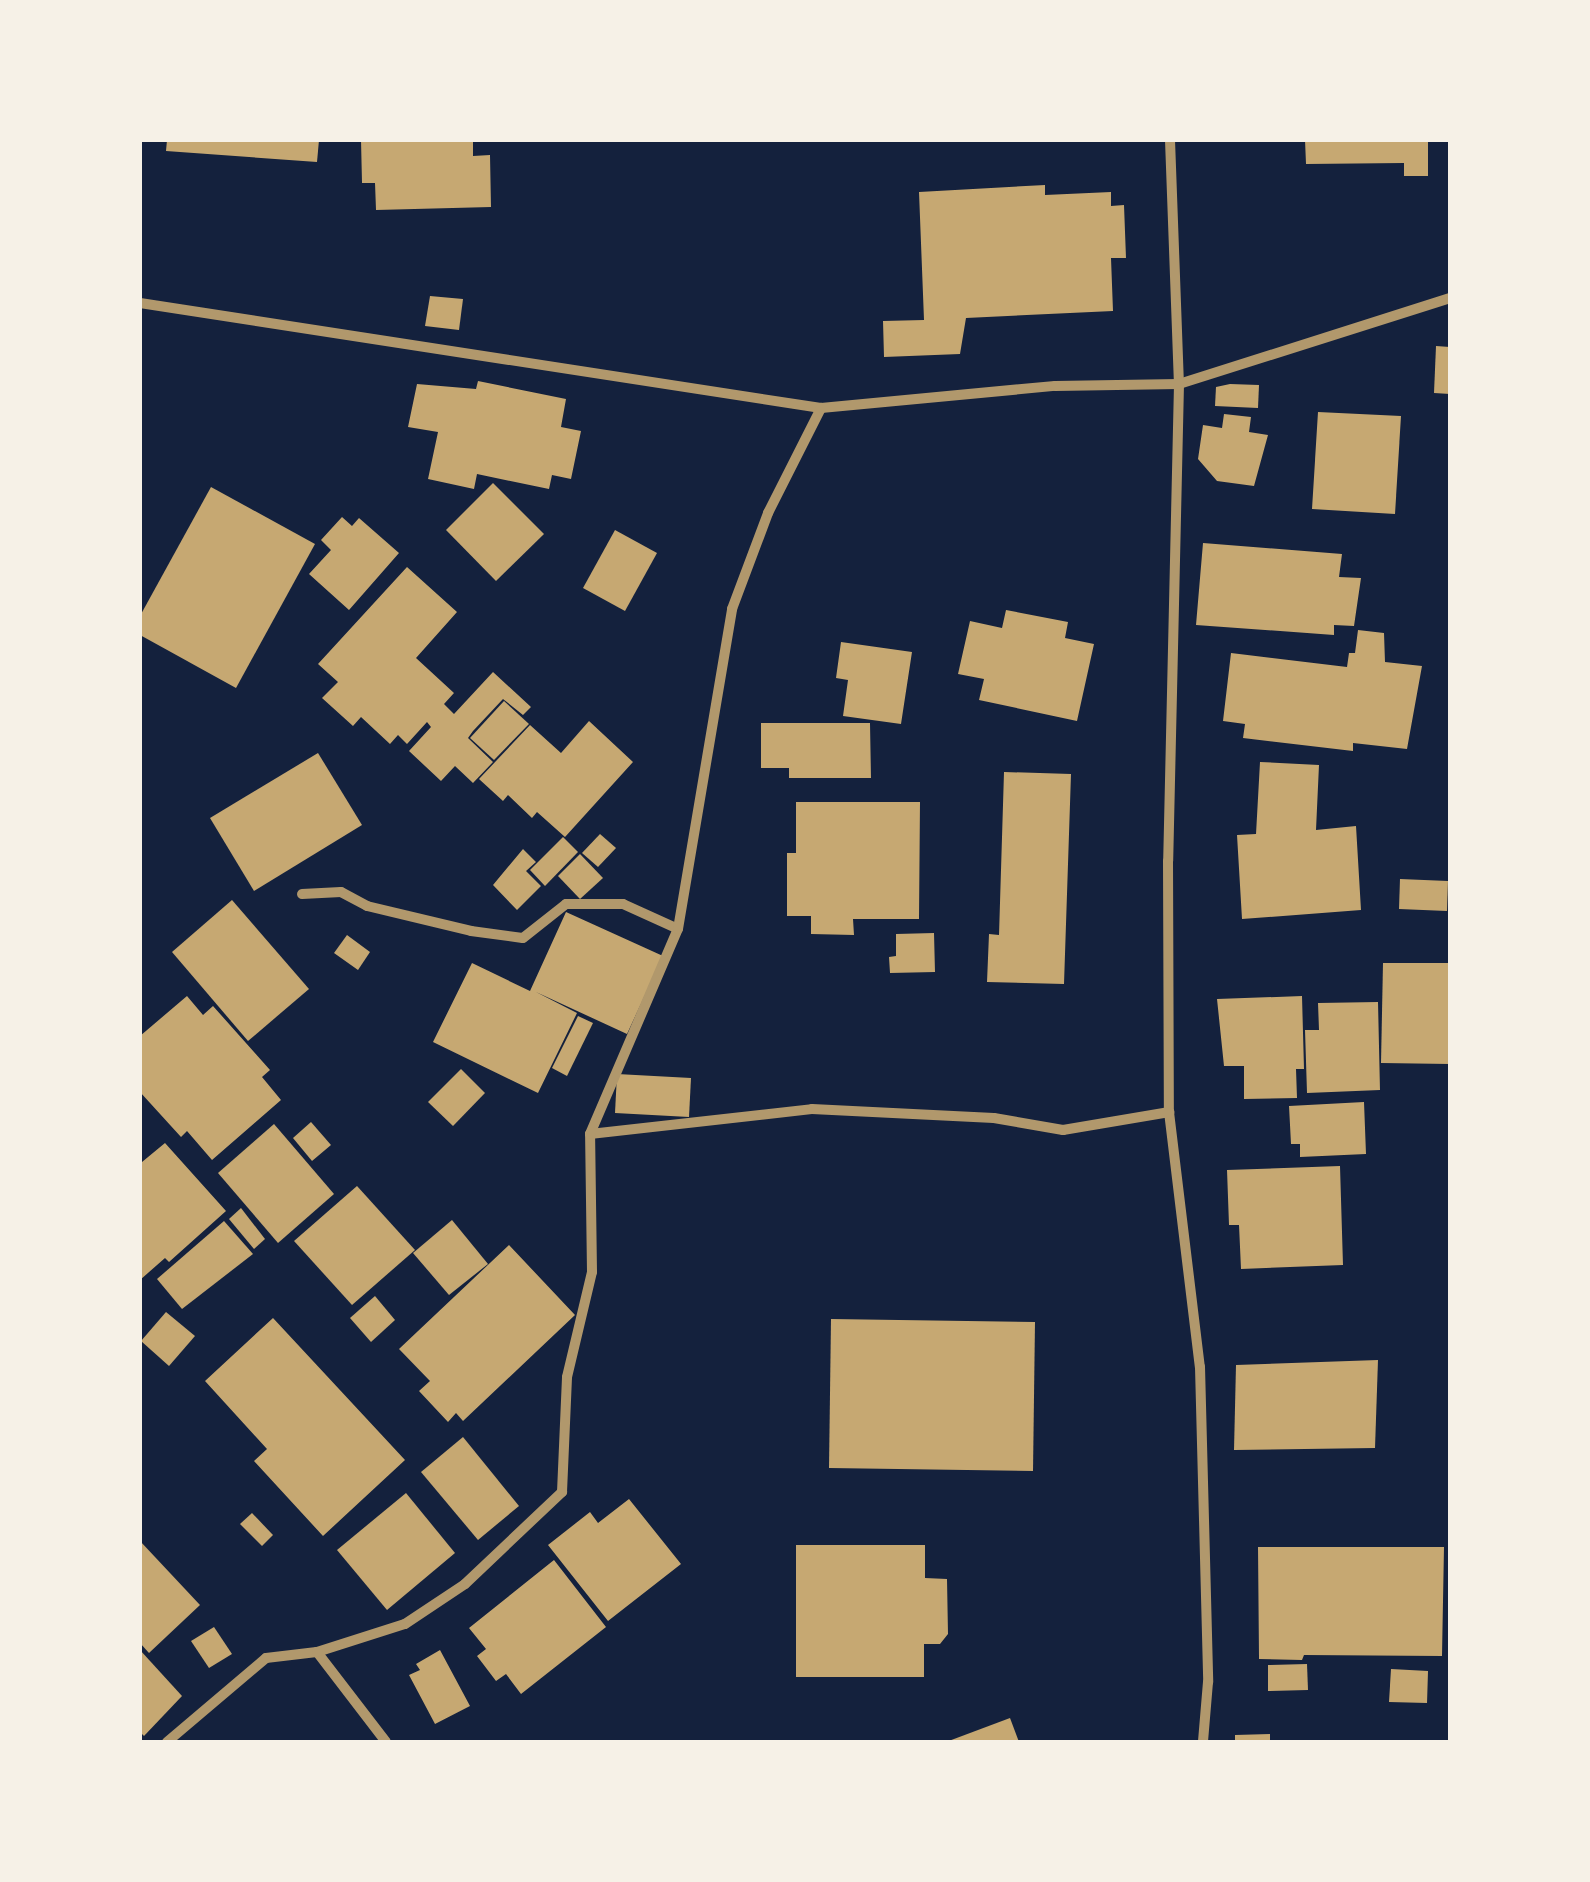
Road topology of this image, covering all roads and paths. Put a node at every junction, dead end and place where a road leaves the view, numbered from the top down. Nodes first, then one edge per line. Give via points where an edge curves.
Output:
1 (1170, 140) edge
2 (1450, 298) edge
3 (140, 303) edge
4 (1180, 384) junction
5 (821, 408) junction
6 (302, 894) dead end
7 (678, 930) junction
8 (1169, 1112) junction
9 (590, 1134) junction
10 (318, 1652) junction
11 (166, 1742) edge
12 (386, 1742) edge
13 (1203, 1742) edge

1 - 4 street
2 - 4 street
3 - 5 street
4 - 5 street via 1055,386
4 - 8 street
5 - 7 street via 768,513 732,609
6 - 7 street via 341,892 367,906 523,938 566,904 623,904
7 - 9 street
8 - 9 street via 1064,1130 994,1118 812,1109
8 - 13 street via 1200,1367 1208,1682
9 - 10 street via 592,1272 567,1377 562,1492 465,1584 405,1624
10 - 11 street via 266,1658
10 - 12 street

